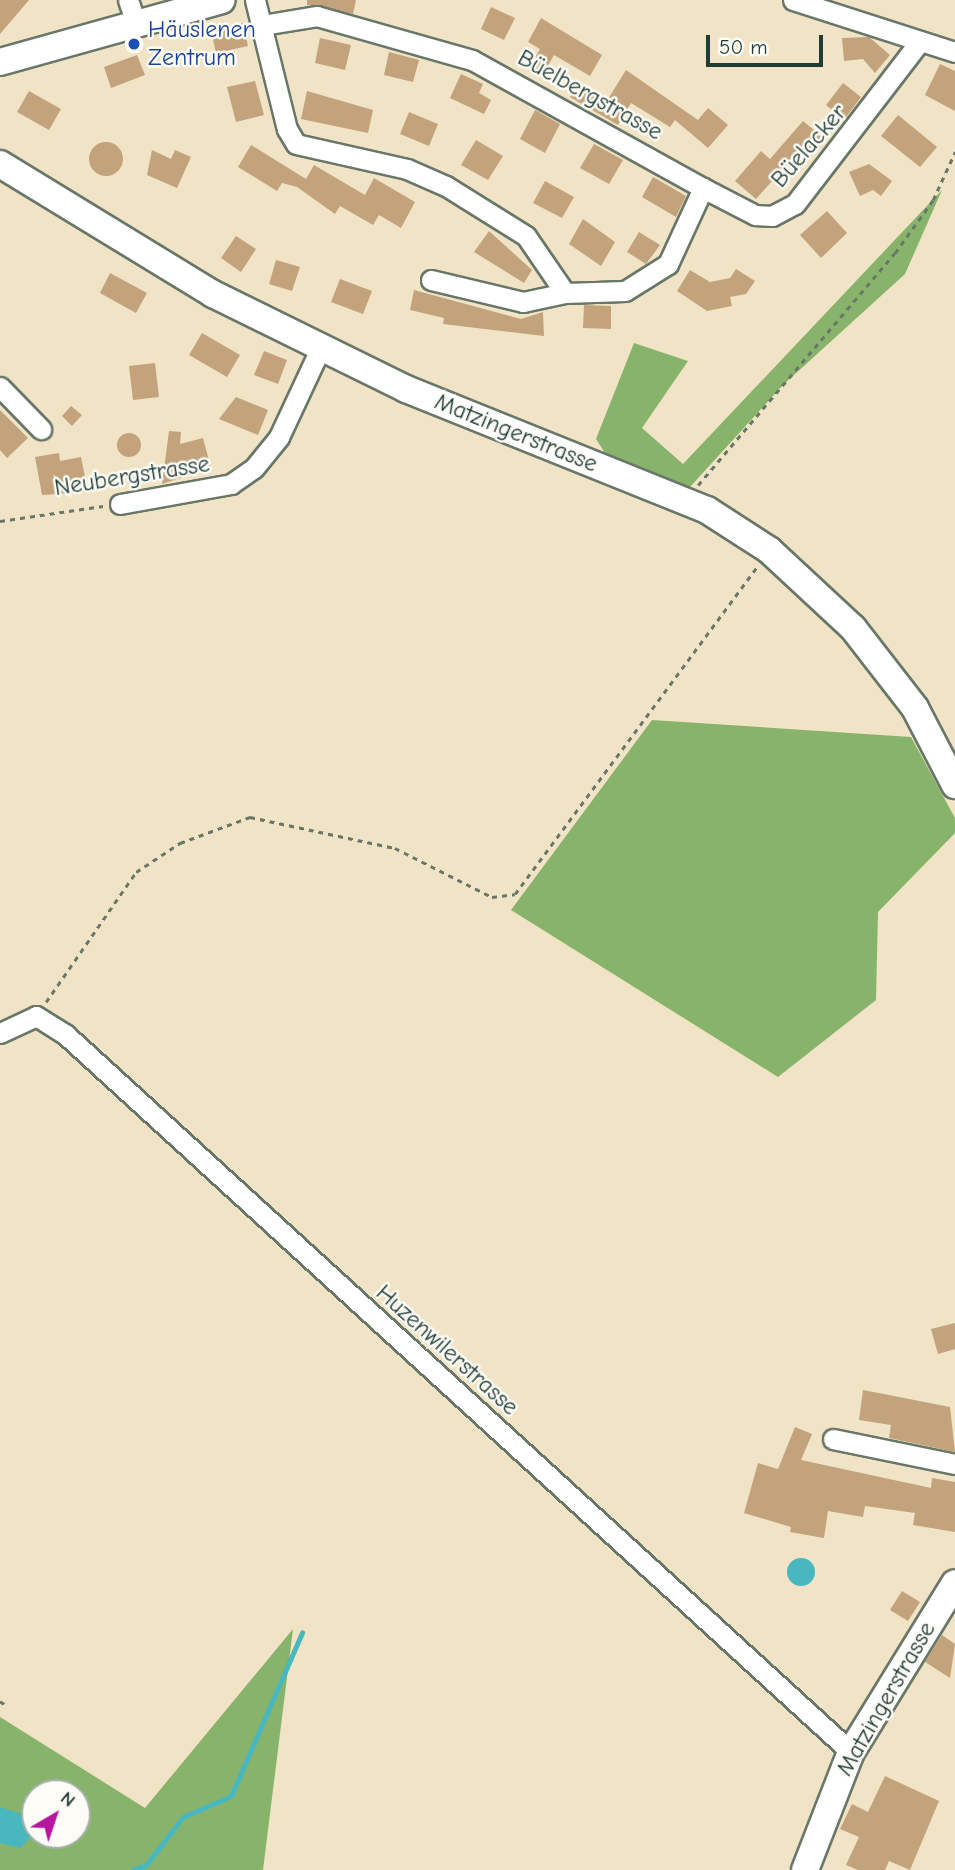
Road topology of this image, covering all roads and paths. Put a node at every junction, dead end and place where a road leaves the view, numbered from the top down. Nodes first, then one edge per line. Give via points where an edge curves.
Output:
1 (128, 0) edge
2 (222, 0) edge
3 (255, 0) edge
4 (793, 0) edge
5 (261, 25) junction
6 (137, 26) junction
7 (920, 41) junction
8 (955, 52) edge
9 (0, 62) edge
10 (955, 152) edge
11 (0, 164) edge
12 (703, 188) junction
13 (431, 280) dead end
14 (565, 293) junction
15 (321, 347) junction
16 (0, 387) edge
17 (41, 429) dead end
18 (684, 500) junction
19 (120, 504) joint
20 (0, 522) edge
21 (769, 550) junction
22 (955, 785) edge
23 (36, 1016) junction
24 (0, 1033) edge
25 (833, 1439) dead end
26 (955, 1464) edge
27 (955, 1583) edge
28 (0, 1701) edge
29 (7, 1706) dead end
30 (851, 1752) junction
31 (806, 1870) edge

1 - 6 street
2 - 6 street
3 - 5 street
4 - 7 street
5 - 12 street, Büelbergstrasse via 317,16 472,60
5 - 14 street via 296,144 407,169 458,192 527,236
6 - 9 street
7 - 8 street
7 - 12 street, Büelacker via 796,204 772,216 755,215
10 - 18 path via 933,200 895,253
11 - 15 street, Matzingerstrasse via 213,294
12 - 14 street via 668,264 646,283 625,291
13 - 14 street via 523,302
15 - 18 street, Matzingerstrasse via 406,389
15 - 19 street, Neubergstrasse via 279,437 254,468 231,484
16 - 17 street
18 - 21 street, Matzingerstrasse
19 - 20 path, Neubergstrasse
21 - 22 street, Matzingerstrasse via 853,628 915,708
21 - 23 path via 660,707 515,894 492,897 395,848 250,817 180,843 136,872
23 - 24 street
23 - 30 street, Huzenwilerstrasse via 66,1035
25 - 26 street
27 - 30 street, Matzingerstrasse
28 - 29 path
30 - 31 street, Matzingerstrasse

